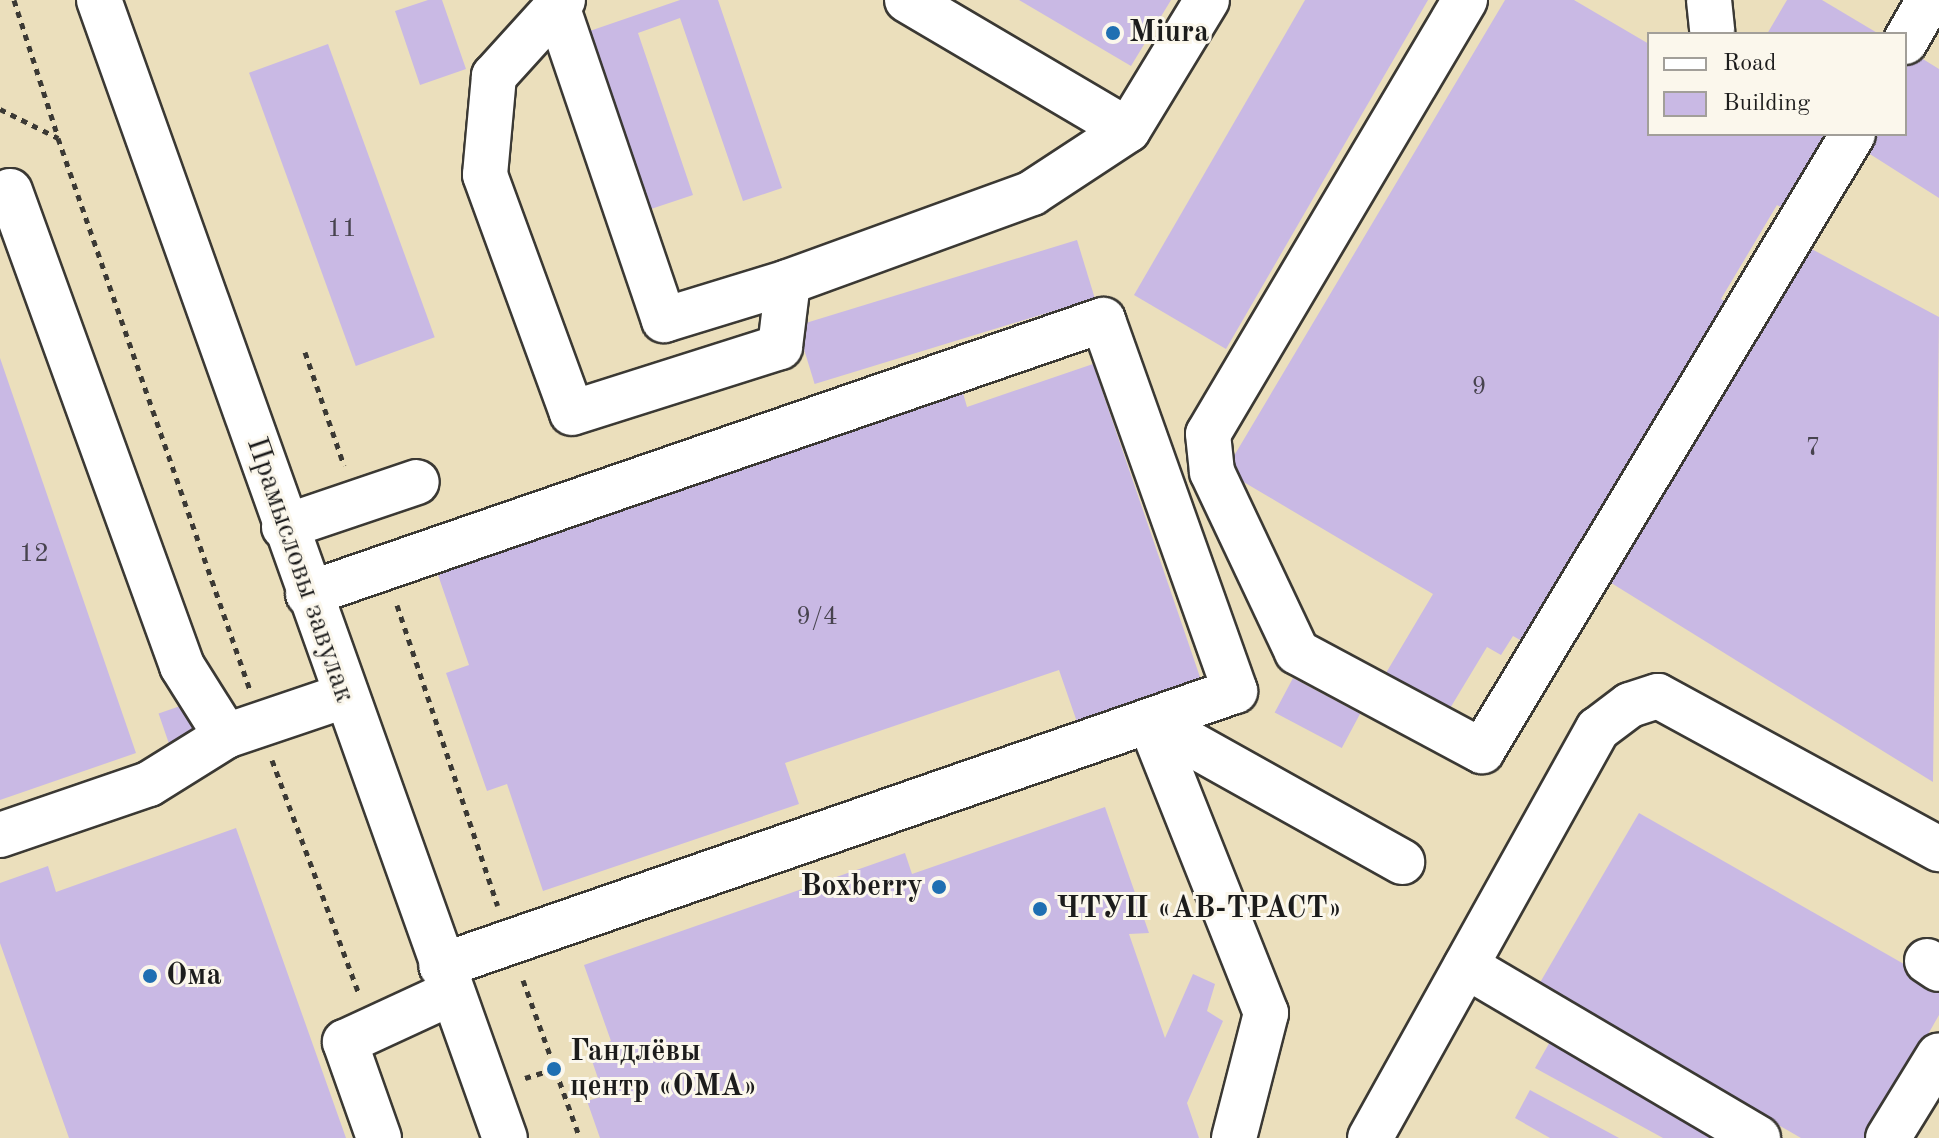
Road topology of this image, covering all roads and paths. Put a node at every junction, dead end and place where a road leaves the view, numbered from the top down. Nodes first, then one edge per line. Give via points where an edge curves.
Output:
1 (14, 0) edge
2 (99, 0) edge
3 (907, 0) edge
4 (1207, 0) edge
5 (1465, 0) edge
6 (1929, 0) edge
7 (560, 2) edge
8 (1907, 38) edge
9 (0, 109) edge
10 (1128, 130) junction
11 (1852, 136) edge
12 (58, 138) junction
13 (10, 191) dead end
14 (788, 282) junction
15 (305, 352) dead end
16 (417, 482) dead end
17 (356, 501) junction
18 (284, 527) junction
19 (383, 563) junction
20 (308, 594) junction
21 (344, 696) junction
22 (1150, 721) junction
23 (244, 729) junction
24 (0, 835) edge
25 (1939, 849) edge
26 (1402, 862) dead end
27 (512, 946) junction
28 (1466, 966) junction
29 (446, 979) junction
30 (373, 1030) junction
31 (1939, 1055) edge
32 (379, 1138) edge
33 (505, 1138) edge
34 (580, 1138) edge
35 (1234, 1138) edge
36 (1370, 1138) edge
37 (1758, 1138) edge
38 (1888, 1138) edge

1 - 12 path
2 - 18 street, Прамысловы завулак
3 - 10 street
4 - 10 street
5 - 11 street via 1208,434 1212,472 1297,652 1482,751
6 - 8 street
7 - 14 street via 664,320
7 - 14 street via 494,76 485,175 572,413 780,347
9 - 12 path
10 - 14 street via 1032,193
12 - 23 path
13 - 23 street via 182,666
15 - 17 path
16 - 17 street
17 - 18 street
18 - 20 street, Прамысловы завулак
19 - 20 street
19 - 22 street via 1103,320 1235,691
19 - 27 path
20 - 21 street, Прамысловы завулак
21 - 23 street
21 - 29 street, Прамысловы завулак
22 - 26 street
22 - 27 street
22 - 35 street via 1266,1013
23 - 24 street via 149,784
23 - 30 path
25 - 28 street via 1658,696 1630,705 1598,729
27 - 29 street
27 - 34 path
28 - 36 street
28 - 37 street
29 - 30 street
29 - 33 street, Прамысловы завулак
30 - 32 street via 345,1042
31 - 38 street

